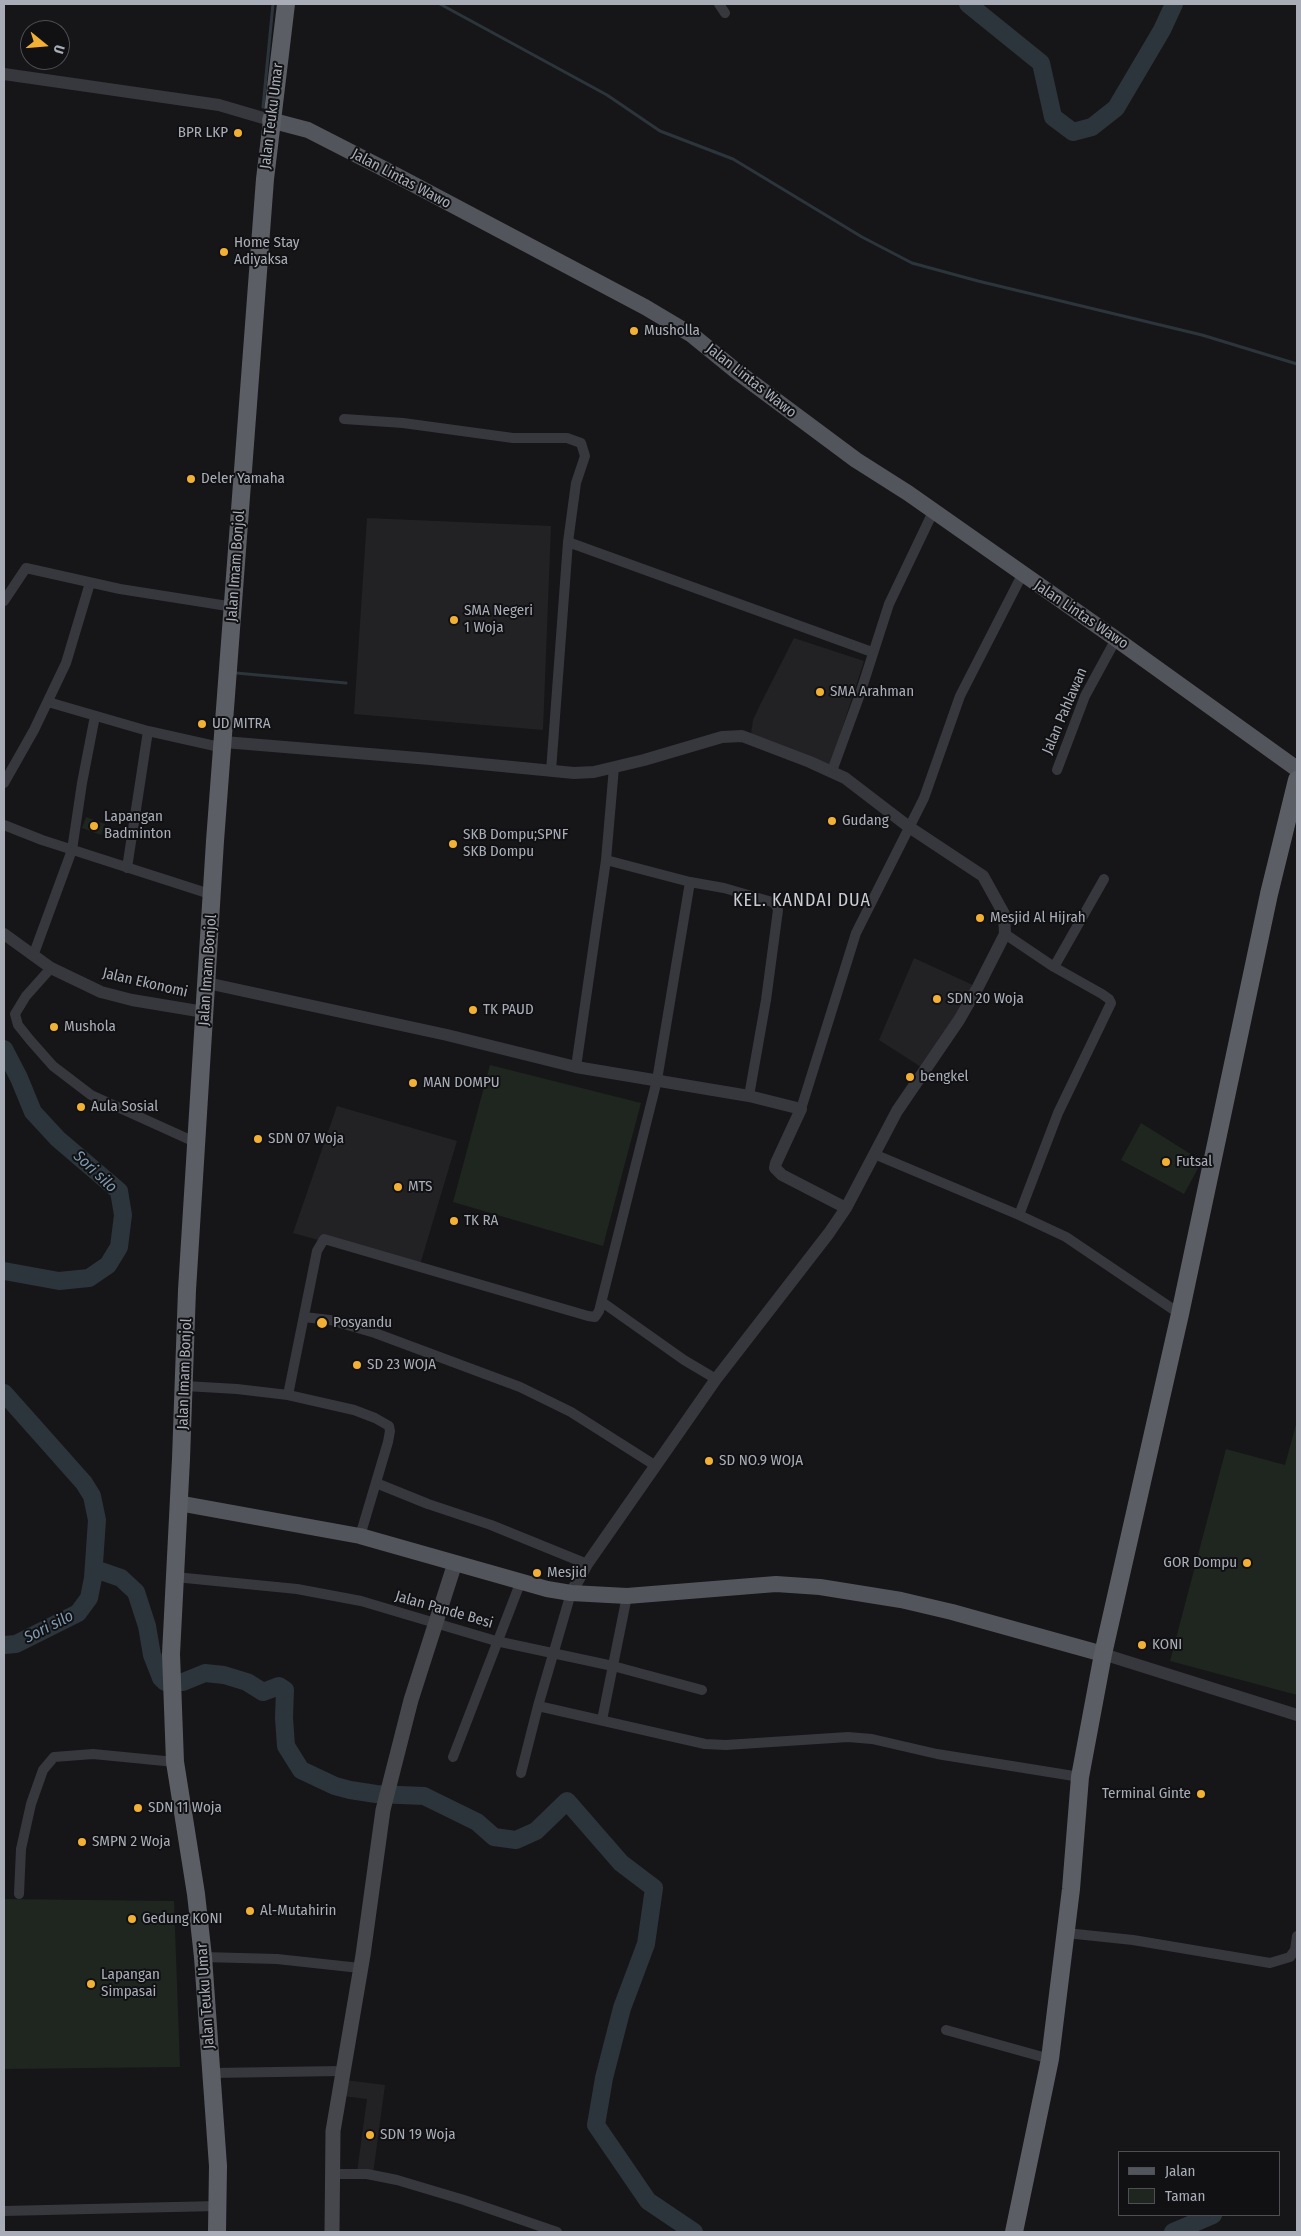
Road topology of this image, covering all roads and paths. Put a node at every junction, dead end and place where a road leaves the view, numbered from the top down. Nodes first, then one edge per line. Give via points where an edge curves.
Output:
1 (286, 4) edge
2 (4, 74) edge
3 (270, 120) junction
4 (265, 178) joint
5 (344, 419) dead end
6 (933, 512) junction
7 (568, 542) junction
8 (1022, 575) junction
9 (90, 583) junction
10 (4, 601) edge
11 (234, 607) junction
12 (1116, 639) junction
13 (872, 652) junction
14 (48, 702) junction
15 (95, 716) junction
16 (148, 731) junction
17 (224, 745) junction
18 (614, 767) junction
19 (1297, 769) edge
20 (1057, 770) dead end
21 (551, 771) junction
22 (832, 771) junction
23 (1297, 780) edge
24 (4, 783) edge
25 (1295, 798) edge
26 (4, 825) edge
27 (909, 828) junction
28 (72, 850) junction
29 (606, 860) junction
30 (127, 868) junction
31 (1104, 879) dead end
32 (690, 882) junction
33 (213, 896) junction
34 (4, 934) edge
35 (1005, 934) junction
36 (33, 956) junction
37 (1054, 966) junction
38 (51, 968) junction
39 (207, 983) junction
40 (204, 1012) junction
41 (576, 1067) junction
42 (657, 1080) junction
43 (749, 1096) junction
44 (801, 1108) junction
45 (197, 1144) junction
46 (874, 1154) junction
47 (846, 1208) junction
48 (1019, 1215) junction
49 (602, 1302) junction
50 (1180, 1314) junction
51 (304, 1317) junction
52 (716, 1378) junction
53 (185, 1386) junction
54 (288, 1395) junction
55 (656, 1466) junction
56 (376, 1483) junction
57 (178, 1503) junction
58 (360, 1536) junction
59 (455, 1563) junction
60 (587, 1564) junction
61 (175, 1577) junction
62 (521, 1580) junction
63 (572, 1593) junction
64 (627, 1596) junction
65 (435, 1623) junction
66 (496, 1641) junction
67 (554, 1653) junction
68 (1103, 1654) junction
69 (613, 1666) junction
70 (702, 1690) dead end
71 (538, 1706) junction
72 (1297, 1715) edge
73 (602, 1720) junction
74 (453, 1756) dead end
75 (175, 1762) junction
76 (521, 1773) dead end
77 (1080, 1777) junction
78 (19, 1894) dead end
79 (1066, 1933) junction
80 (1297, 1936) edge
81 (204, 1957) junction
82 (360, 1968) junction
83 (946, 2030) dead end
84 (1050, 2059) junction
85 (341, 2071) junction
86 (212, 2073) junction
87 (331, 2174) junction
88 (217, 2206) junction
89 (4, 2211) edge
90 (216, 2232) edge
91 (332, 2232) edge
92 (557, 2232) edge
93 (1014, 2232) edge

1 - 3 highway, Jalan Teuku Umar
2 - 3 street, Jalan Lintas Wawo via 219,105
3 - 4 highway, Jalan Teuku Umar
3 - 6 main road, Jalan Lintas Wawo via 308,130 692,335 856,460
4 - 11 highway, Jalan Imam Bonjol
5 - 7 street via 420,424 513,438 578,441 584,447 585,456 576,483
6 - 8 main road, Jalan Lintas Wawo
6 - 13 street via 889,604
7 - 13 street
7 - 21 street
8 - 12 main road, Jalan Lintas Wawo
8 - 27 street via 960,696 932,777
9 - 10 street via 26,568
9 - 11 street
9 - 14 street via 66,663
11 - 17 highway, Jalan Imam Bonjol
12 - 19 main road, Jalan Lintas Wawo
12 - 20 street, Jalan Pahlawan via 1089,687
13 - 22 street
14 - 15 street
14 - 24 street
15 - 16 street
15 - 28 street
16 - 17 street
16 - 30 street
17 - 21 street via 430,758
17 - 33 highway, Jalan Imam Bonjol
18 - 21 street via 594,772
18 - 22 street via 722,737 742,736
18 - 29 street
22 - 27 street via 867,793
23 - 25 highway
25 - 50 highway via 1269,894
26 - 28 street
27 - 35 street via 983,876 1004,914
27 - 44 street via 856,933
28 - 30 street
28 - 36 street
29 - 32 street
29 - 41 street
30 - 33 street
31 - 37 street
32 - 42 street
32 - 43 street via 772,902 778,910
33 - 39 highway, Jalan Imam Bonjol
34 - 36 street, Jalan Ekonomi
35 - 37 street
35 - 46 street via 959,1020 907,1096
36 - 38 street, Jalan Ekonomi
37 - 48 street via 1102,994 1111,1003 1058,1113
38 - 40 street, Jalan Ekonomi via 101,992
38 - 45 street via 15,1014 18,1025 30,1040 52,1066 91,1095
39 - 40 highway, Jalan Imam Bonjol
39 - 41 street via 447,1035
40 - 45 highway, Jalan Imam Bonjol
41 - 42 street
42 - 43 street
42 - 49 street
43 - 44 street
44 - 47 street via 776,1168 782,1175
45 - 53 highway, Jalan Imam Bonjol
46 - 47 street
46 - 48 street
47 - 52 street
48 - 50 street via 1066,1237
49 - 51 street via 597,1315 591,1317 326,1239 320,1242 317,1251
49 - 52 street via 684,1360
50 - 68 highway
51 - 54 street
51 - 55 street via 330,1320 375,1333 520,1387 571,1412
52 - 55 street
53 - 54 street
53 - 57 highway, Jalan Imam Bonjol
54 - 56 street via 368,1414 389,1426 388,1442
55 - 60 street
56 - 58 street
56 - 60 street
57 - 58 main road
57 - 61 highway, Jalan Imam Bonjol
58 - 59 main road
59 - 62 main road
59 - 65 main road
60 - 63 street
61 - 65 street, Jalan Pande Besi via 340,1596
61 - 75 highway, Jalan Imam Bonjol via 171,1654
62 - 63 main road
62 - 66 street
63 - 64 main road
63 - 67 street
64 - 68 main road via 776,1584 820,1587 952,1612
64 - 69 street
65 - 66 street, Jalan Pande Besi
65 - 82 main road via 389,1786
66 - 67 street, Jalan Pande Besi
66 - 74 street
67 - 69 street, Jalan Pande Besi
67 - 71 street
68 - 72 street
68 - 77 highway
69 - 70 street, Jalan Pande Besi
69 - 73 street
71 - 73 street
71 - 76 street
73 - 77 street via 714,1744 864,1738 937,1754
75 - 78 street via 94,1754 54,1757 43,1770 31,1804 21,1848
75 - 81 highway, Jalan Teuku Umar
77 - 79 highway
79 - 80 street via 1133,1940 1270,1963 1290,1957 1295,1950
79 - 84 highway
81 - 82 street via 277,1959
81 - 86 highway, Jalan Teuku Umar
82 - 85 main road
83 - 84 street
84 - 93 highway
85 - 86 street
85 - 87 main road via 332,2130
86 - 88 highway, Jalan Teuku Umar via 218,2166
87 - 91 main road
87 - 92 street via 367,2174 397,2180
88 - 89 street
88 - 90 highway, Jalan Teuku Umar

